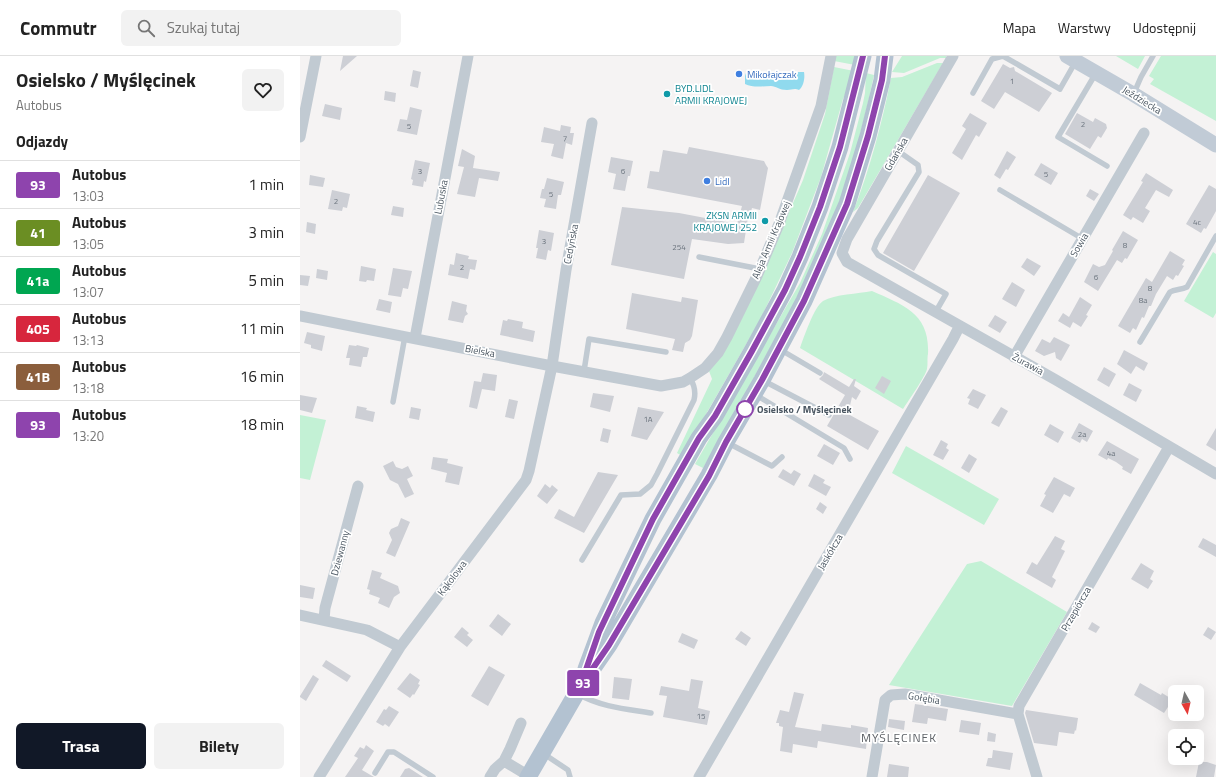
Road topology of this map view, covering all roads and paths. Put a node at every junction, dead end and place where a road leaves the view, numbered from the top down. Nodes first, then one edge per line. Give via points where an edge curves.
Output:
1 (316, 56) edge
2 (468, 56) edge
3 (831, 56) edge
4 (863, 56) edge
5 (885, 56) edge
6 (953, 56) edge
7 (1003, 56) edge
8 (1153, 56) edge
9 (1071, 58) edge
10 (1096, 73) junction
11 (973, 93) dead end
12 (1133, 94) junction
13 (592, 123) dead end
14 (1144, 133) dead end
15 (300, 137) edge
16 (1216, 145) edge
17 (898, 151) junction
18 (1107, 166) dead end
19 (1000, 190) dead end
20 (1216, 236) edge
21 (1083, 239) junction
22 (842, 253) joint
23 (699, 256) dead end
24 (760, 269) junction
25 (935, 313) junction
26 (300, 316) edge
27 (959, 327) junction
28 (410, 337) junction
29 (1140, 342) dead end
30 (779, 349) junction
31 (666, 352) dead end
32 (1014, 357) junction
33 (552, 366) junction
34 (584, 371) junction
35 (820, 373) dead end
36 (690, 378) junction
37 (661, 386) joint
38 (758, 387) junction
39 (393, 402) dead end
40 (829, 415) dead end
41 (726, 442) junction
42 (1169, 447) junction
43 (782, 457) dead end
44 (850, 459) dead end
45 (1216, 474) edge
46 (358, 486) dead end
47 (582, 560) dead end
48 (300, 615) edge
49 (324, 620) junction
50 (400, 647) junction
51 (578, 690) junction
52 (651, 712) dead end
53 (1018, 714) junction
54 (521, 723) dead end
55 (542, 753) junction
56 (504, 761) junction
57 (375, 773) dead end
58 (528, 776) edge
59 (319, 777) edge
60 (433, 777) edge
61 (490, 777) edge
62 (570, 777) edge
63 (699, 777) edge
64 (872, 777) edge
65 (1037, 777) edge

1 - 15 street
2 - 28 street, Lubuska
3 - 24 street, Aleja Armii Krajowej via 821,106 779,224
4 - 51 main road via 840,147 810,233 785,290 719,410 699,438 653,519 596,641
5 - 30 main road via 870,130 847,204
6 - 17 street, Gdańska
7 - 9 lane via 1060,89
7 - 11 lane via 992,59
8 - 12 lane
9 - 10 street, Jeździecka
10 - 12 street, Jeździecka
10 - 18 lane via 1058,137
12 - 16 street, Jeździecka
13 - 33 street, Cedyńska
14 - 21 street, Sowia
17 - 22 street, Gdańska via 847,238
17 - 25 lane via 918,165 920,172 874,249 878,255 946,294
19 - 21 lane
20 - 29 lane via 1187,287 1170,292
21 - 32 street, Sowia
22 - 25 street, Żurawia via 847,262
23 - 24 lane
24 - 36 street, Aleja Armii Krajowej via 718,352 705,368
25 - 27 street, Żurawia
26 - 28 street, Bielska
27 - 32 street, Żurawia
27 - 63 street, Jaskółcza
28 - 33 street, Bielska
28 - 39 lane
30 - 35 lane
30 - 38 main road
31 - 34 lane via 589,339
32 - 42 street, Żurawia
33 - 34 street, Bielska
33 - 50 street, Kąkolowa via 526,480
34 - 37 street, Bielska
36 - 37 street, Aleja Armii Krajowej
36 - 47 lane via 696,392 694,400 657,474 640,494 621,495
38 - 40 lane
38 - 41 main road
38 - 44 lane via 844,448
41 - 43 lane via 772,466
41 - 51 main road via 709,476 609,645
42 - 45 street, Żurawia
42 - 53 street, Przepiórcza via 1019,706
46 - 49 street, Dziewanny
48 - 49 street
49 - 50 street via 367,630
50 - 59 street, Kąkolowa
51 - 52 lane via 591,701 607,706
51 - 55 main road
53 - 64 street, Gołębia via 906,694 890,695 885,700
53 - 65 street
54 - 56 street
55 - 58 main road
55 - 62 lane via 568,770
56 - 58 street
56 - 61 street
57 - 60 lane via 388,752 394,752

